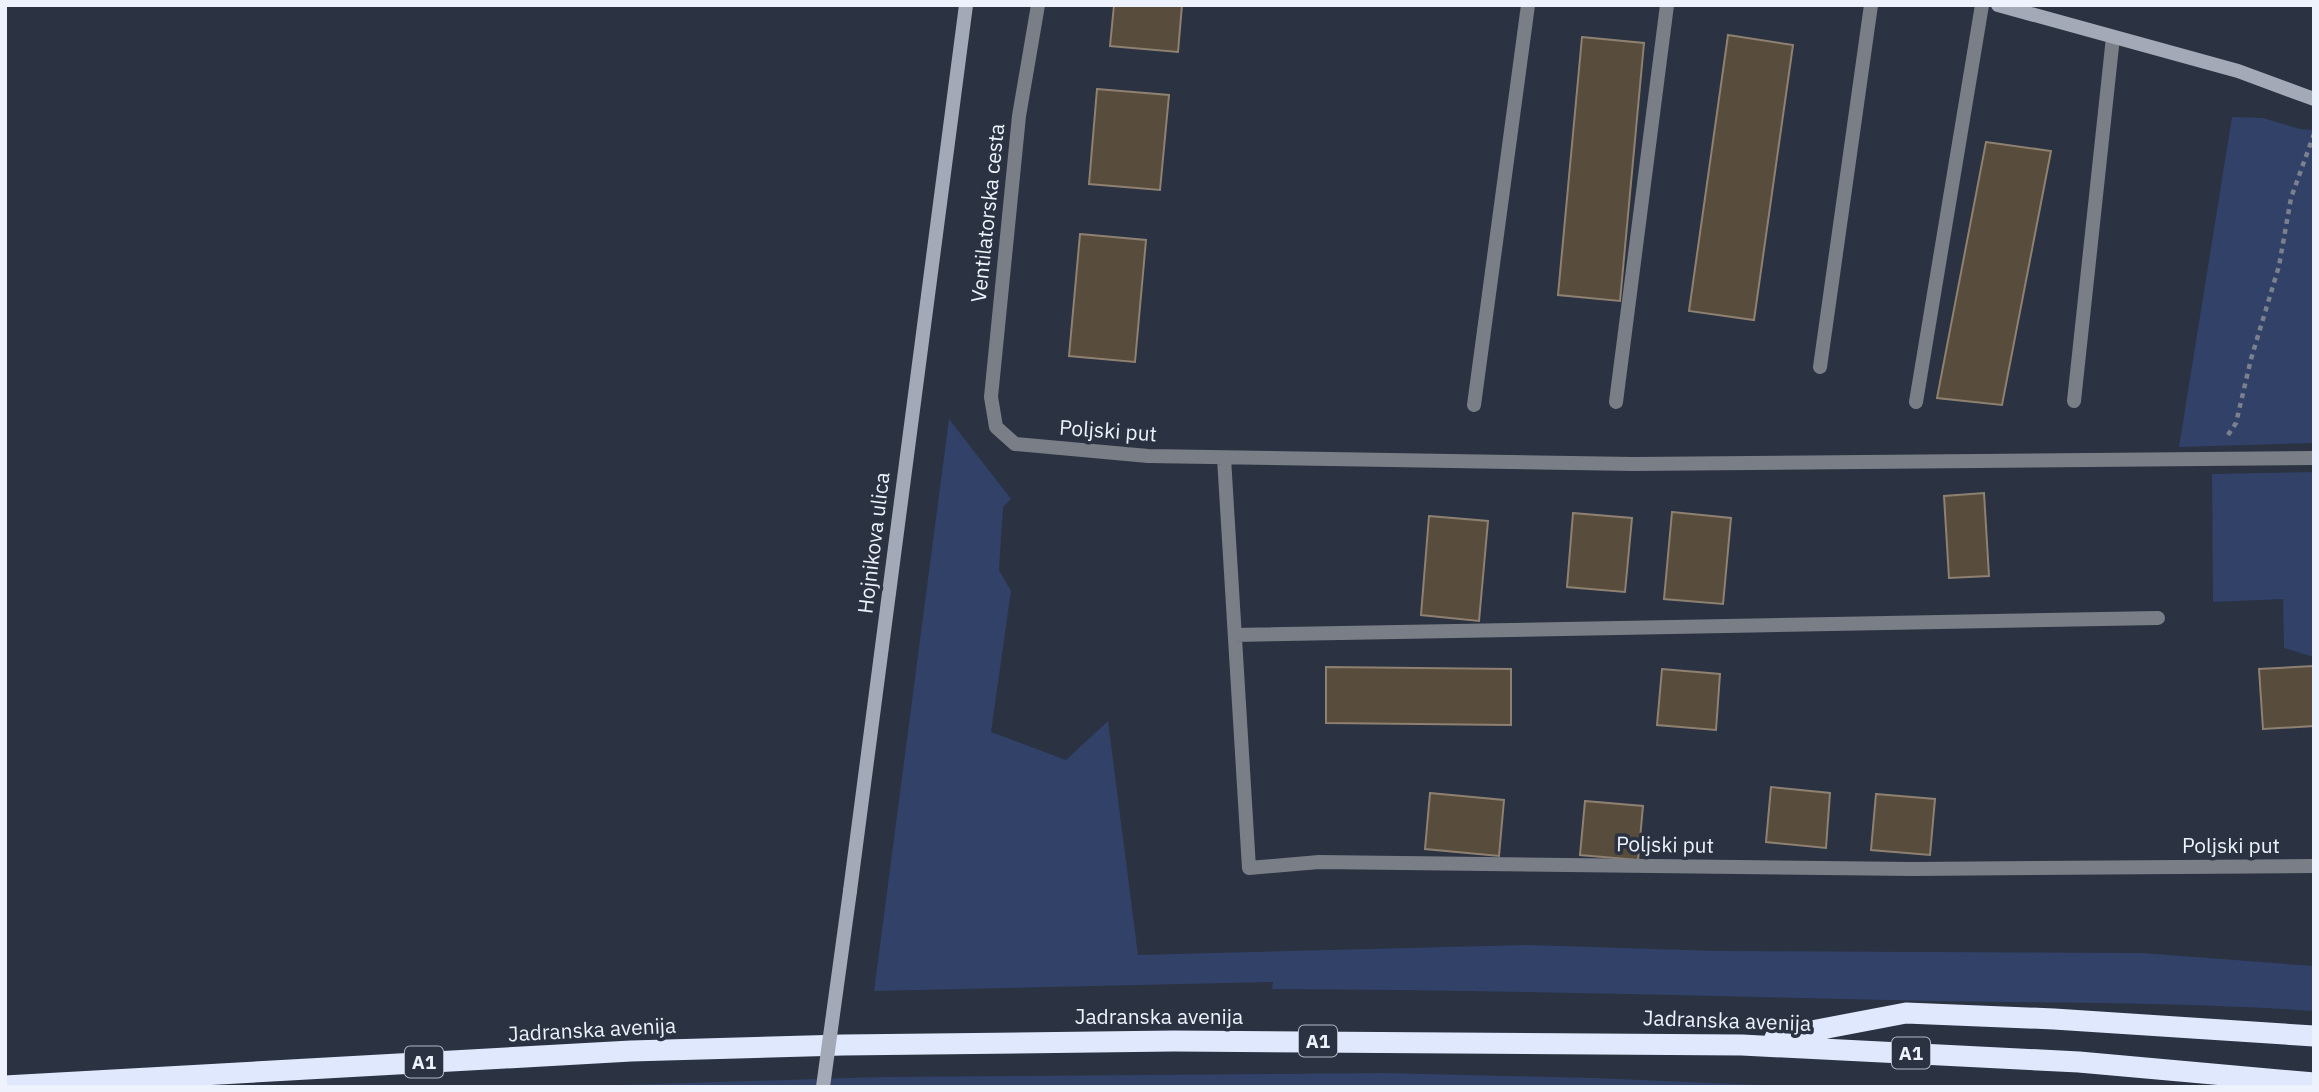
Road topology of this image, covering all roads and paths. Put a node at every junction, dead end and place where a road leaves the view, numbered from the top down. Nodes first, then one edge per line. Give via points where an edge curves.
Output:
1 (966, 5) edge
2 (1038, 5) edge
3 (1528, 5) edge
4 (1667, 5) edge
5 (1871, 5) edge
6 (1982, 5) edge
7 (1998, 5) edge
8 (2113, 37) junction
9 (2314, 99) edge
10 (2314, 134) edge
11 (1820, 367) dead end
12 (2074, 401) dead end
13 (1616, 402) dead end
14 (1916, 402) dead end
15 (1474, 405) dead end
16 (996, 427) joint
17 (1224, 458) junction
18 (2210, 458) junction
19 (2314, 458) edge
20 (2158, 618) dead end
21 (1235, 635) junction
22 (2314, 866) edge
23 (2314, 1036) edge
24 (1742, 1045) junction
25 (2314, 1083) edge
26 (5, 1086) edge
27 (823, 1087) edge

1 - 27 main road, Hojnikova ulica, bridge
2 - 16 street, Ventilatorska cesta via 1019,116 992,383
3 - 15 street
4 - 13 street
5 - 11 street
6 - 14 street
7 - 8 main road
8 - 9 main road via 2238,71
8 - 12 street
10 - 18 path via 2291,198 2279,266 2236,423
16 - 17 street, Poljski put via 1015,444
17 - 18 street, Poljski put via 1633,464
17 - 21 street, Poljski put
18 - 19 street, Poljski put
20 - 21 street
21 - 22 street, Poljski put via 1250,868 1319,862 1913,869
23 - 24 highway via 1906,1013
24 - 25 highway, Jadranska avenija / A1 via 2079,1062
24 - 26 highway, Jadranska avenija / A1 via 1174,1041 843,1045 631,1051

